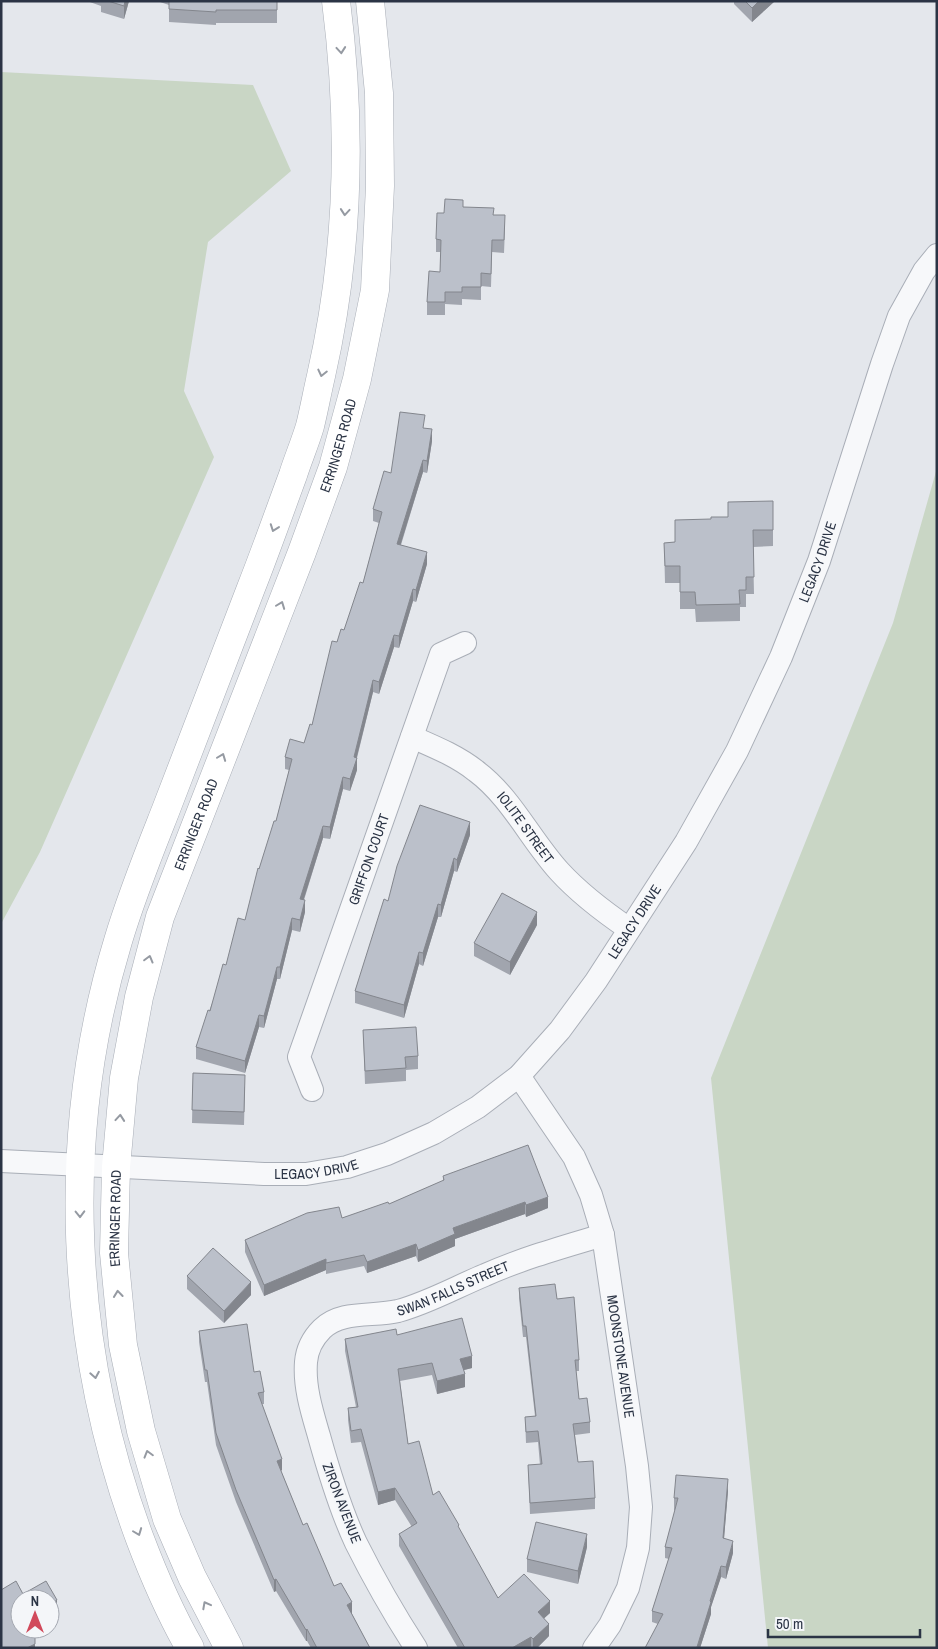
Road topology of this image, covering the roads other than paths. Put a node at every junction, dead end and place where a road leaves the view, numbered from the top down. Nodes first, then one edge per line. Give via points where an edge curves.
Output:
1 (336, 1) edge
2 (370, 1) edge
3 (937, 255) edge
4 (465, 643) dead end
5 (412, 737) junction
6 (629, 929) junction
7 (519, 1076) junction
8 (312, 1090) dead end
9 (1, 1161) edge
10 (81, 1165) junction
11 (116, 1167) junction
12 (603, 1235) junction
13 (310, 1345) joint
14 (190, 1648) edge
15 (229, 1648) edge
16 (416, 1648) edge
17 (594, 1648) edge

1 -> 10 main road via 345,100 346,195 339,277 329,341 310,426 139,876 117,942 92,1049
11 -> 2 main road, ERRINGER ROAD via 124,1078 139,997 160,917 329,477 357,379 375,290 380,186 379,94
3 - 6 street, LEGACY DRIVE via 924,271 900,316 819,561 781,657 737,751 686,842
4 - 5 street, GRIFFON COURT via 442,654
5 - 6 street, IOLITE STREET via 446,752 477,772 504,797 558,870 598,909
5 - 8 street, GRIFFON COURT via 299,1057
6 - 7 street, LEGACY DRIVE via 560,1030
7 - 11 street, LEGACY DRIVE via 478,1107 434,1133 347,1167 306,1174 264,1174
7 - 12 street, MOONSTONE AVENUE via 574,1157 591,1195
9 - 10 street, LEGACY DRIVE
10 - 11 street, LEGACY DRIVE
10 -> 14 main road via 81,1266 98,1396 126,1502 149,1563
15 -> 11 main road, ERRINGER ROAD via 192,1577 167,1519 141,1431 123,1345 114,1252
12 - 13 street, SWAN FALLS STREET via 544,1252 397,1311 341,1318 322,1328
12 - 17 street, MOONSTONE AVENUE via 641,1507 638,1548 628,1588 610,1625
13 - 16 street, ZIRON AVENUE via 306,1376 310,1403 329,1473 356,1541 389,1606

